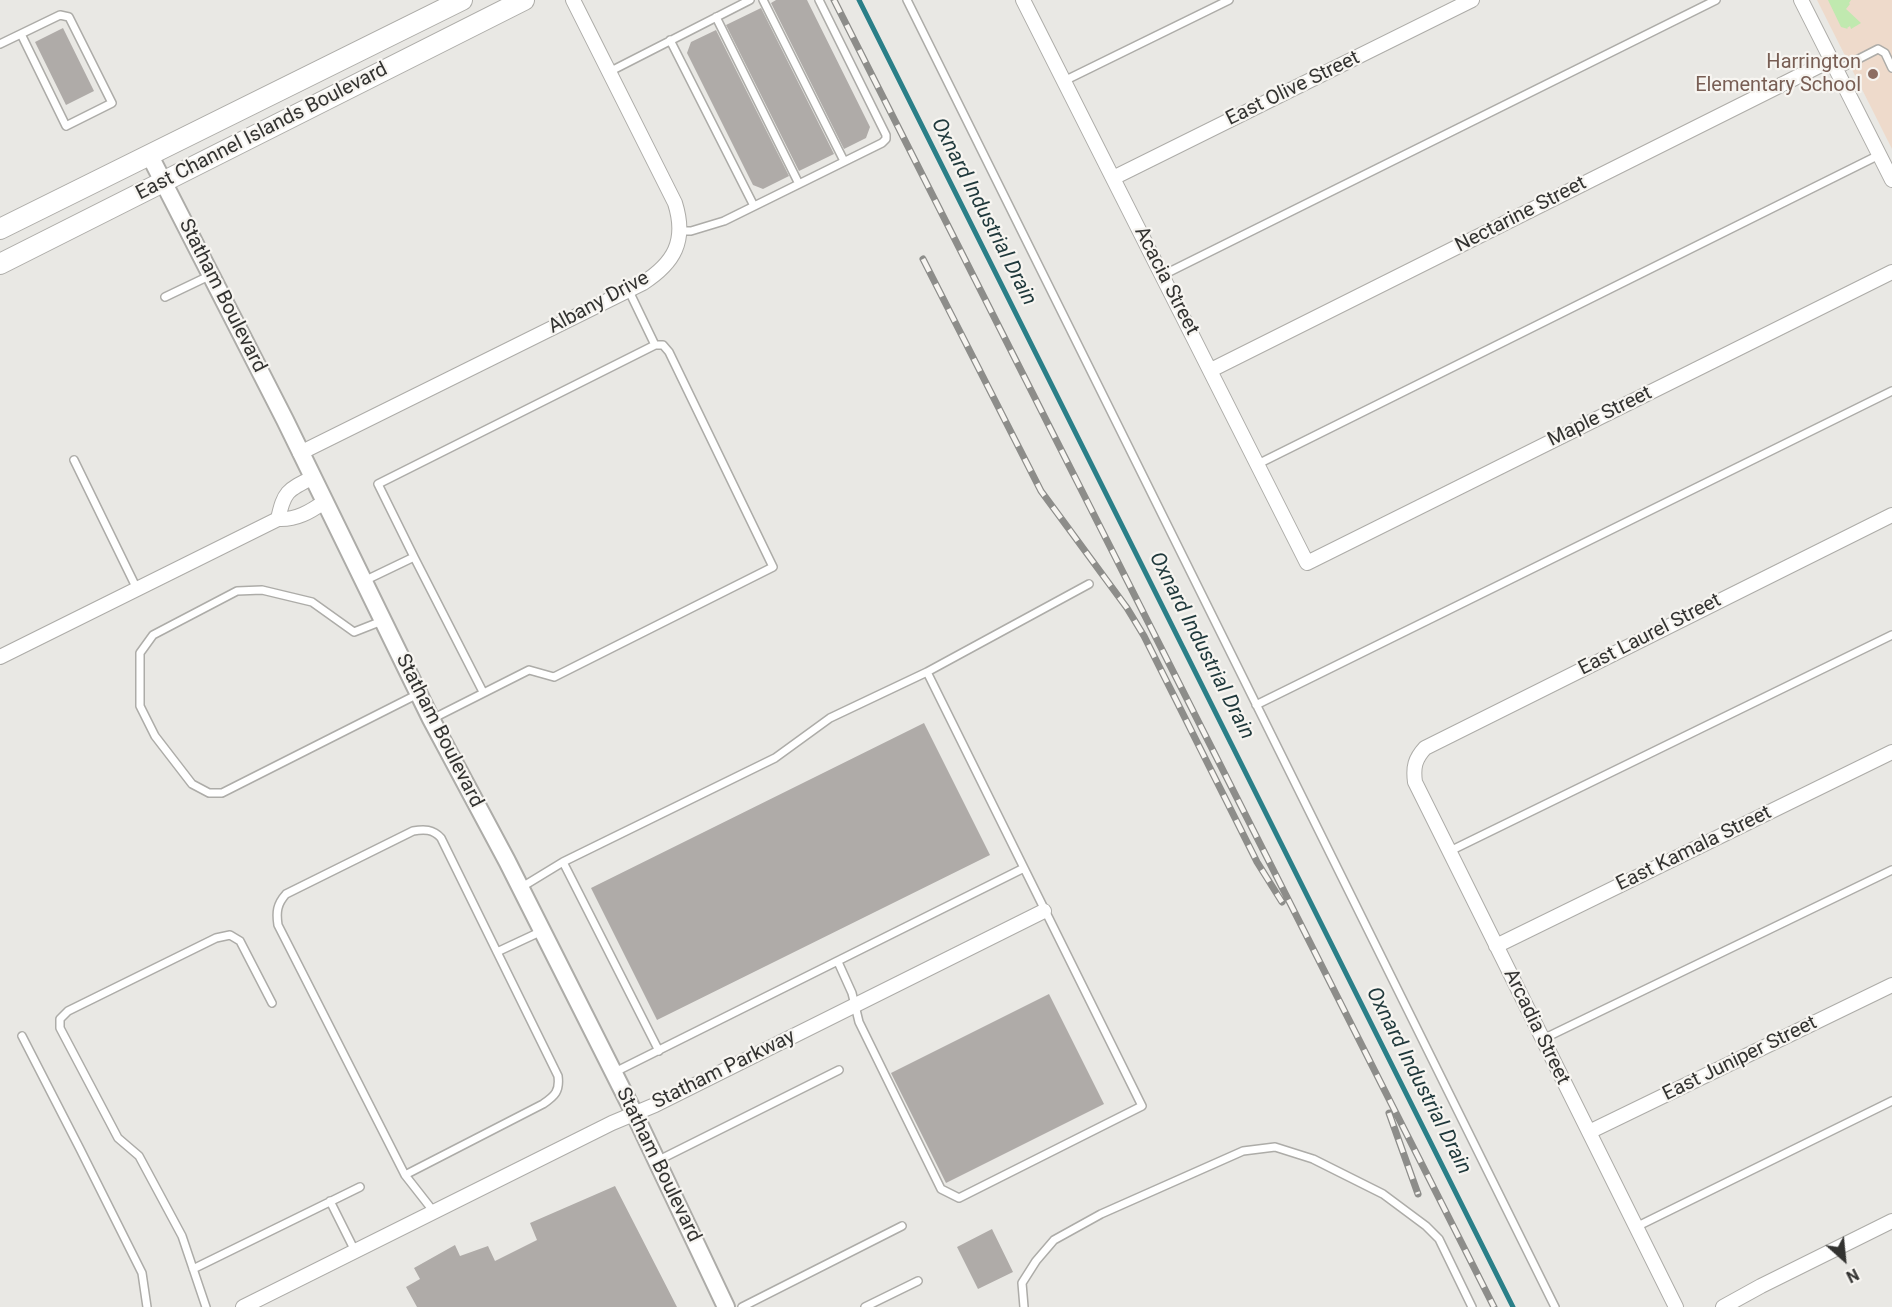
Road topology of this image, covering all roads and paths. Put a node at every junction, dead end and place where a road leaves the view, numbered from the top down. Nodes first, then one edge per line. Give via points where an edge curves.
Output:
1 (462, 0) edge
2 (524, 0) edge
3 (573, 0) edge
4 (750, 0) edge
5 (764, 0) edge
6 (819, 0) edge
7 (907, 0) edge
8 (1023, 0) edge
9 (1229, 0) edge
10 (1472, 0) edge
11 (1716, 0) edge
12 (1801, 0) edge
13 (716, 17) junction
14 (21, 34) junction
15 (670, 40) junction
16 (0, 44) edge
17 (1888, 53) edge
18 (1834, 65) junction
19 (1892, 68) edge
20 (609, 72) junction
21 (1064, 81) junction
22 (1879, 155) junction
23 (150, 156) junction
24 (844, 162) junction
25 (1113, 178) junction
26 (1892, 180) edge
27 (164, 182) junction
28 (799, 184) junction
29 (754, 206) junction
30 (680, 231) junction
31 (0, 232) edge
32 (0, 264) edge
33 (1892, 272) edge
34 (212, 275) junction
35 (1163, 275) junction
36 (628, 290) junction
37 (165, 297) dead end
38 (655, 345) junction
39 (1211, 370) junction
40 (1892, 391) edge
41 (300, 453) junction
42 (74, 460) dead end
43 (1258, 464) junction
44 (312, 478) junction
45 (324, 502) junction
46 (1892, 514) edge
47 (278, 519) junction
48 (414, 557) junction
49 (1307, 563) joint
50 (363, 582) junction
51 (1089, 584) dead end
52 (137, 589) junction
53 (382, 621) junction
54 (1892, 635) edge
55 (0, 657) edge
56 (927, 672) junction
57 (483, 692) junction
58 (418, 694) junction
59 (1256, 705) junction
60 (431, 719) junction
61 (1892, 752) edge
62 (1415, 762) joint
63 (1449, 852) junction
64 (563, 862) junction
65 (1024, 868) junction
66 (1892, 870) edge
67 (520, 888) junction
68 (1044, 911) junction
69 (542, 931) junction
70 (1496, 946) junction
71 (497, 952) junction
72 (838, 962) junction
73 (1892, 985) edge
74 (272, 1003) dead end
75 (855, 1006) junction
76 (22, 1036) dead end
77 (1543, 1039) junction
78 (659, 1051) junction
79 (839, 1070) dead end
80 (613, 1073) junction
81 (1892, 1101) edge
82 (634, 1113) junction
83 (1589, 1132) junction
84 (657, 1161) junction
85 (405, 1175) junction
86 (360, 1187) dead end
87 (330, 1202) junction
88 (434, 1212) junction
89 (1892, 1221) edge
90 (902, 1227) dead end
91 (1636, 1227) junction
92 (356, 1251) junction
93 (193, 1269) junction
94 (918, 1281) dead end
95 (147, 1307) edge
96 (206, 1307) edge
97 (243, 1307) edge
98 (726, 1307) edge
99 (742, 1307) edge
100 (865, 1307) edge
101 (1024, 1307) edge
102 (1472, 1307) edge
103 (1555, 1307) edge
104 (1676, 1307) edge
105 (1722, 1307) edge

1 - 23 main road, East Channel Islands Boulevard
2 - 27 main road, East Channel Islands Boulevard
3 - 20 street, Albany Drive
4 - 13 lane
5 - 24 lane
6 - 24 lane via 886,135 882,143
7 - 59 lane
8 - 21 street, Acacia Street
9 - 21 lane
10 - 25 street, East Olive Street
11 - 35 lane
12 - 18 street
13 - 15 lane
13 - 28 lane
14 - 14 lane via 60,15 69,17 112,103 66,126
14 - 16 lane
15 - 20 lane
15 - 29 lane
17 - 18 lane via 1878,49
17 - 19 lane
18 - 22 street
18 - 39 street, Nectarine Street
20 - 30 street, Albany Drive via 675,203
21 - 25 street, Acacia Street
22 - 26 street
22 - 43 lane
23 - 27 street, Statham Boulevard
23 - 31 main road, East Channel Islands Boulevard
24 - 28 lane
25 - 35 street, Acacia Street
27 - 32 main road, East Channel Islands Boulevard
27 - 34 street, Statham Boulevard
28 - 29 lane
29 - 30 lane via 724,220
30 - 36 street, Albany Drive via 670,260 653,276
33 - 49 street, Maple Street
34 - 37 lane
34 - 41 street, Statham Boulevard
35 - 39 street, Acacia Street
36 - 38 lane
36 - 41 street, Albany Drive
38 - 48 lane via 378,484
38 - 57 lane via 663,345 669,352 773,567 554,677 529,670
39 - 43 street, Acacia Street
40 - 59 lane
41 - 44 street, Statham Boulevard
42 - 52 lane
43 - 49 street, Acacia Street
44 - 45 street, Statham Boulevard
44 - 47 street via 286,494
45 - 47 street via 294,518
45 - 50 street, Statham Boulevard
46 - 62 street, East Laurel Street via 1425,748
47 - 52 street
48 - 50 lane
48 - 57 lane
50 - 53 street, Statham Boulevard
51 - 56 lane
52 - 55 street
53 - 58 street, Statham Boulevard
53 - 58 lane via 354,632 312,602 262,590 237,591 153,635 140,653 140,706 155,736 192,784 209,793 222,794
54 - 63 lane
56 - 64 lane via 830,718 775,758
56 - 65 lane
57 - 60 lane
58 - 60 street, Statham Boulevard
59 - 103 lane
60 - 67 street, Statham Boulevard
61 - 70 street, East Kamala Street
62 - 63 street, Arcadia Street via 1415,782
63 - 70 street, Arcadia Street
64 - 67 lane
64 - 78 lane
65 - 68 lane
65 - 72 lane
66 - 77 lane
67 - 69 street, Statham Boulevard
68 - 75 street, Statham Parkway
68 - 75 lane via 1142,1106 959,1198 941,1189 859,1022
69 - 71 lane
69 - 80 street, Statham Boulevard
70 - 77 street, Arcadia Street
71 - 85 lane via 558,1076 558,1092 543,1104
71 - 85 lane via 441,838 430,830 413,831 286,894 278,903 278,925
72 - 75 lane
72 - 78 lane
73 - 83 street, East Juniper Street
74 - 93 lane via 240,941 230,935 216,938 68,1011 60,1019 60,1028 118,1138 139,1156 177,1226
75 - 82 street, Statham Parkway
76 - 95 lane via 142,1274
77 - 83 street, Arcadia Street
78 - 80 lane
79 - 84 lane
80 - 82 street, Statham Boulevard
81 - 91 lane
82 - 84 street, Statham Boulevard
82 - 88 street, Statham Parkway
83 - 91 street, Arcadia Street
84 - 98 street, Statham Boulevard
85 - 88 lane
86 - 87 lane
87 - 92 lane
87 - 93 lane
88 - 92 street, Statham Parkway
89 - 105 street
90 - 99 lane
91 - 104 street, Arcadia Street
92 - 97 street, Statham Parkway
93 - 96 lane
94 - 100 lane
101 - 102 lane via 1022,1283 1054,1240 1101,1214 1243,1151 1275,1147 1313,1159 1383,1194 1426,1226 1439,1239

